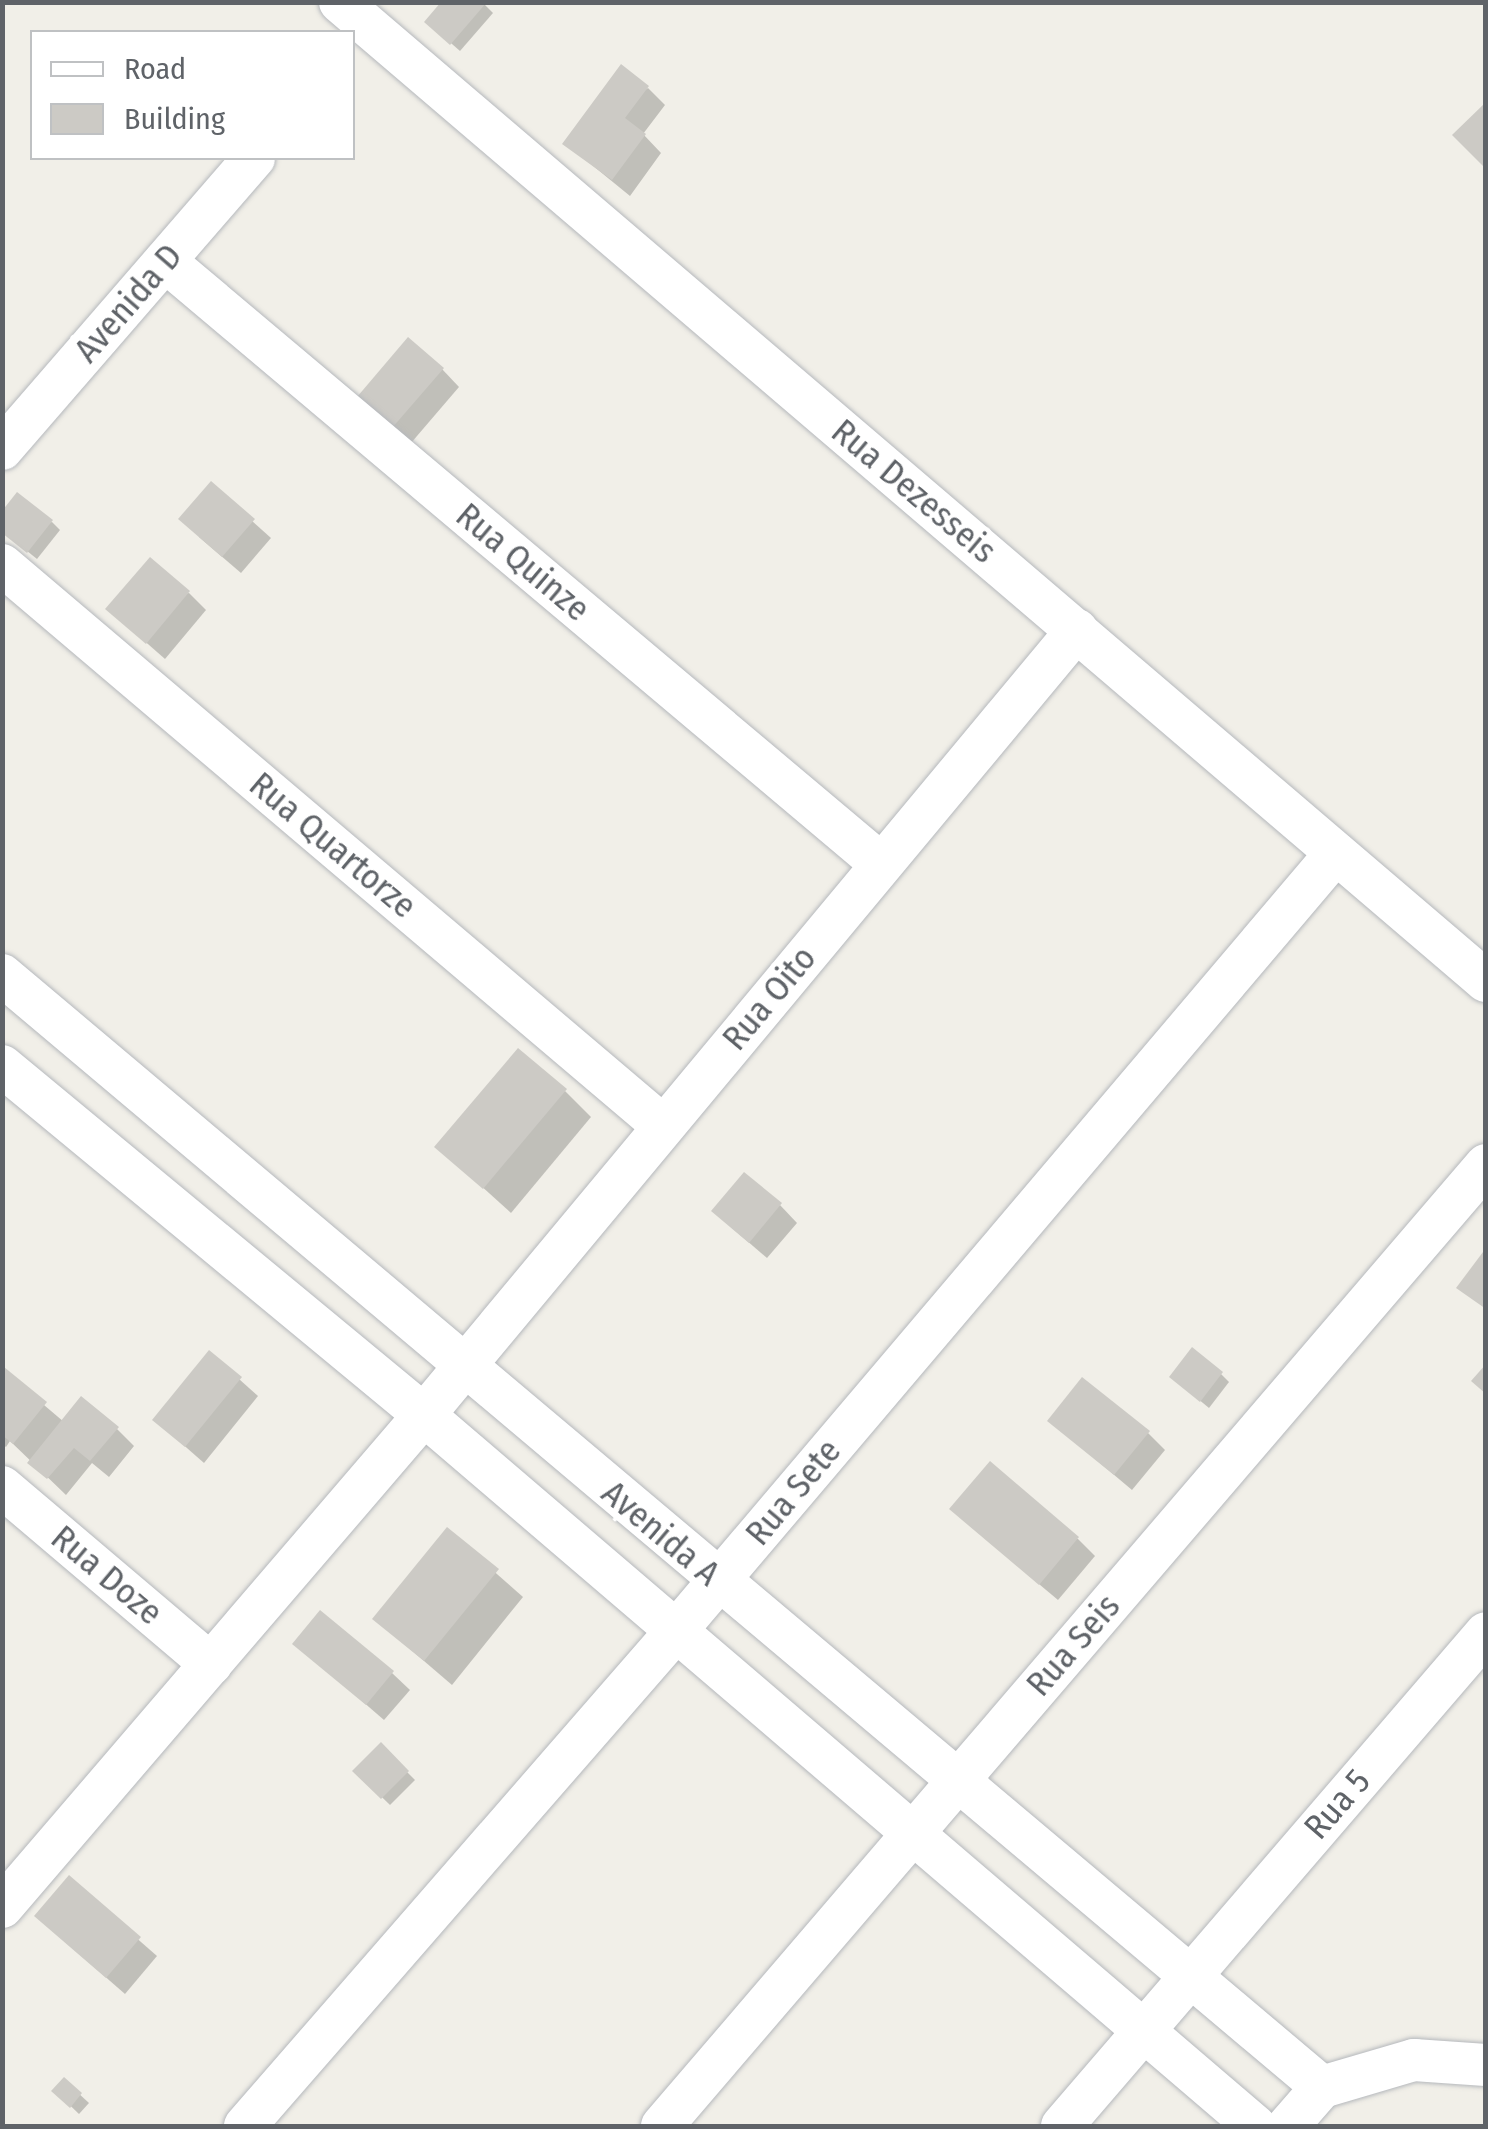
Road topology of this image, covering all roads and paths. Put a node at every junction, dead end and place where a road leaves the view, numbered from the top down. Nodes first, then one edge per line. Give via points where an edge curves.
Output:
1 (353, 23) edge
2 (252, 160) edge
3 (165, 260) junction
4 (2, 449) edge
5 (2, 564) edge
6 (1077, 630) junction
7 (1336, 853) junction
8 (881, 864) junction
9 (2, 975) edge
10 (1486, 981) edge
11 (2, 1066) edge
12 (663, 1126) junction
13 (1486, 1165) edge
14 (462, 1366) junction
15 (424, 1415) junction
16 (2, 1486) edge
17 (717, 1580) junction
18 (676, 1630) junction
19 (1486, 1633) edge
20 (211, 1664) junction
21 (956, 1782) junction
22 (913, 1834) junction
23 (2, 1907) edge
24 (1189, 1975) junction
25 (1142, 2030) junction
26 (1486, 2065) edge
27 (1322, 2087) junction
28 (245, 2126) edge
29 (662, 2126) edge
30 (1062, 2126) edge
31 (1255, 2126) edge
32 (1288, 2126) edge

1 - 6 street, Rua Dezesseis
2 - 3 street, Avenida D
3 - 4 street, Avenida D
3 - 8 street, Rua Quinze
5 - 12 street, Rua Quartorze
6 - 7 street, Rua Dezesseis
6 - 8 street, Rua Oito
7 - 10 street, Rua Dezesseis
7 - 17 street, Rua Sete
8 - 12 street, Rua Oito
9 - 14 street, Avenida A
11 - 15 street, Avenida A
12 - 14 street, Rua Oito
13 - 21 street, Rua Seis
14 - 15 street, Rua Oito
14 - 17 street, Avenida A
15 - 18 street, Avenida A
15 - 20 street, Rua Oito
16 - 20 street, Rua Doze
17 - 18 street, Rua Sete
17 - 21 street, Avenida A
18 - 22 street, Avenida A
18 - 28 street, Rua Sete
19 - 24 street, Rua 5
20 - 23 street, Rua Oito
21 - 22 street, Rua Seis
21 - 24 street, Avenida A
22 - 25 street, Avenida A
22 - 29 street, Rua Seis
24 - 25 street, Rua 5
24 - 27 street, Avenida A
25 - 30 street, Rua 5
25 - 31 street, Avenida A
26 - 27 street via 1414,2060
27 - 32 street

